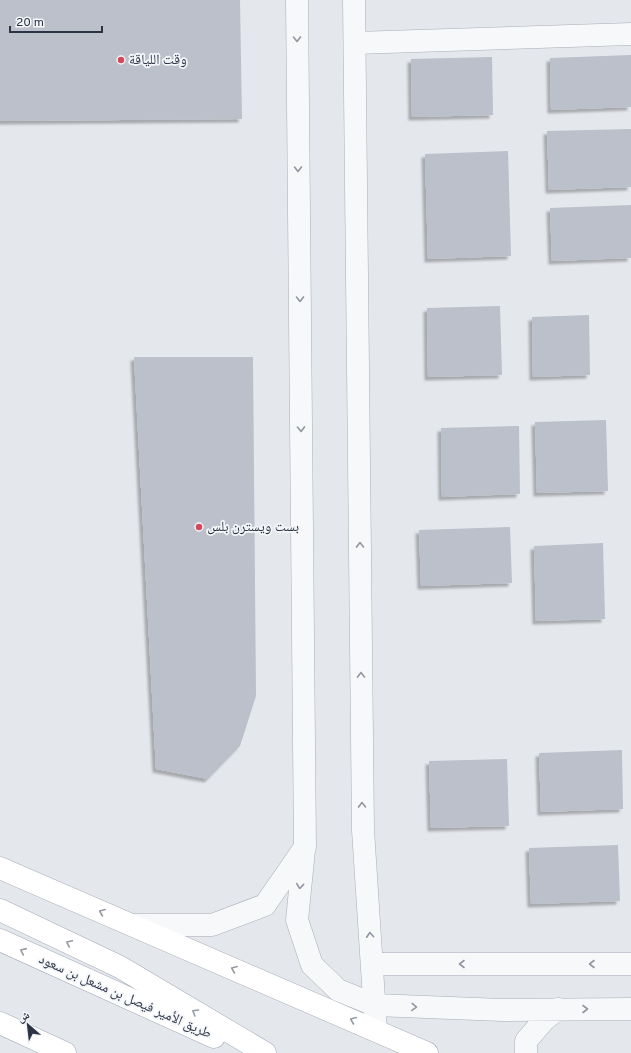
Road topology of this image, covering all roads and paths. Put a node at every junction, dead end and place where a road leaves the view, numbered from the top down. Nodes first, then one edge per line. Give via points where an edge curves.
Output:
1 (297, 0) edge
2 (354, 0) edge
3 (631, 34) edge
4 (355, 43) junction
5 (305, 847) junction
6 (0, 868) edge
7 (0, 910) edge
8 (133, 925) junction
9 (0, 940) edge
10 (372, 964) junction
11 (631, 964) edge
12 (375, 1006) junction
13 (558, 1009) junction
14 (631, 1009) edge
15 (0, 1023) edge
16 (376, 1030) junction
17 (65, 1053) edge
18 (250, 1053) edge
19 (265, 1053) edge
20 (427, 1053) edge
21 (526, 1053) edge

1 -> 5 street
2 - 4 street
3 - 4 street
10 -> 4 street via 363,830
5 - 8 street via 265,905 212,925
5 -> 12 street via 296,920 312,965 338,990
8 -> 6 main road
19 -> 7 main road via 120,967
16 -> 8 main road
18 -> 9 main road, طريق الأمير فيصل بن مشعل بن سعود
11 -> 10 street
10 - 12 street
12 -> 13 street
12 - 16 street
13 -> 14 street
13 - 21 street via 544,1020 526,1042
15 - 17 main road
16 - 20 main road

